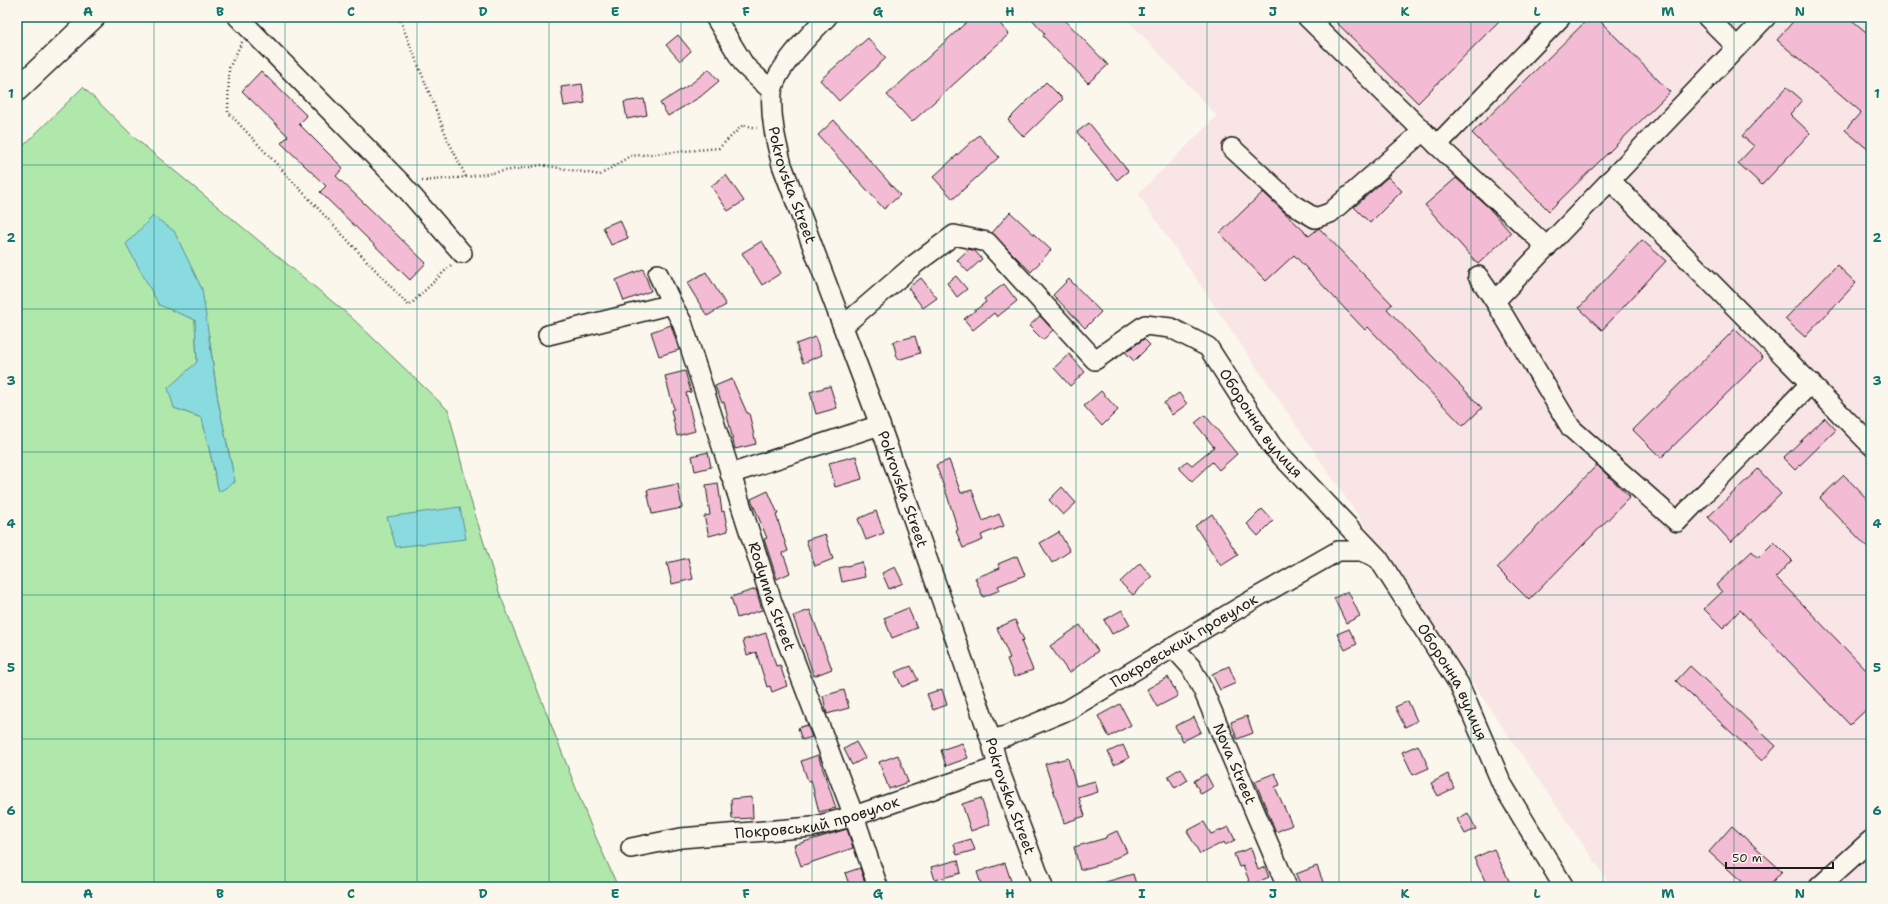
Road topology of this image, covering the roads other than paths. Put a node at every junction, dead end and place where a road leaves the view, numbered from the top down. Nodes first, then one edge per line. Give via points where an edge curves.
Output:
1 (94, 17) edge
2 (715, 17) edge
3 (828, 17) edge
4 (1307, 17) edge
5 (1560, 17) edge
6 (1707, 17) edge
7 (1766, 17) edge
8 (249, 20) edge
9 (1738, 47) junction
10 (17, 90) edge
11 (772, 91) junction
12 (1423, 131) junction
13 (1437, 145) junction
14 (1232, 148) dead end
15 (1610, 180) junction
16 (1547, 247) junction
17 (462, 253) road end
18 (658, 274) dead end
19 (1478, 276) dead end
20 (1495, 301) junction
21 (672, 304) junction
22 (843, 326) junction
23 (548, 335) dead end
24 (1810, 383) junction
25 (880, 425) junction
26 (1871, 444) edge
27 (730, 474) junction
28 (1378, 558) junction
29 (1173, 647) junction
30 (991, 740) junction
31 (998, 767) junction
32 (854, 816) junction
33 (1871, 840) edge
34 (631, 848) dead end
35 (878, 887) edge
36 (1043, 887) edge
37 (1287, 887) edge
38 (1564, 887) edge
39 (1819, 887) edge

1 - 10 main road
2 - 11 street via 745,66
3 - 11 street via 782,69
4 - 12 street
5 - 13 street
6 - 9 street
7 - 9 street
8 - 17 street
9 - 15 street
11 - 22 street, Pokrovska Street via 773,131 782,165
12 - 13 street
12 - 14 street via 1330,213 1315,218 1292,204
13 - 16 street
15 - 16 street
15 - 24 street
16 - 20 street
18 - 21 street, Rodynna Street
19 - 20 street
20 - 24 street via 1571,428 1677,522
21 - 23 street
21 - 27 street, Rodynna Street via 682,322
22 - 25 street, Pokrovska Street
22 - 28 street, Оборонна вулиця via 915,264 954,235 987,242 1095,360 1145,325 1171,328 1208,347 1272,446
24 - 26 street
25 - 27 street
25 - 30 street, Pokrovska Street
27 - 32 street, Rodynna Street via 772,602
28 - 29 street, Покровський провулок via 1361,552 1338,552
28 - 38 street, Оборонна вулиця via 1459,684 1502,784
29 - 30 street, Покровський провулок via 1068,710
29 - 37 street, Nova Street via 1191,667 1203,690
30 - 31 street, Pokrovska Street
31 - 32 street, Покровський провулок
31 - 36 street, Pokrovska Street
32 - 34 street, Покровський провулок via 812,827 680,838
32 - 35 street, Rodynna Street
33 - 39 street

